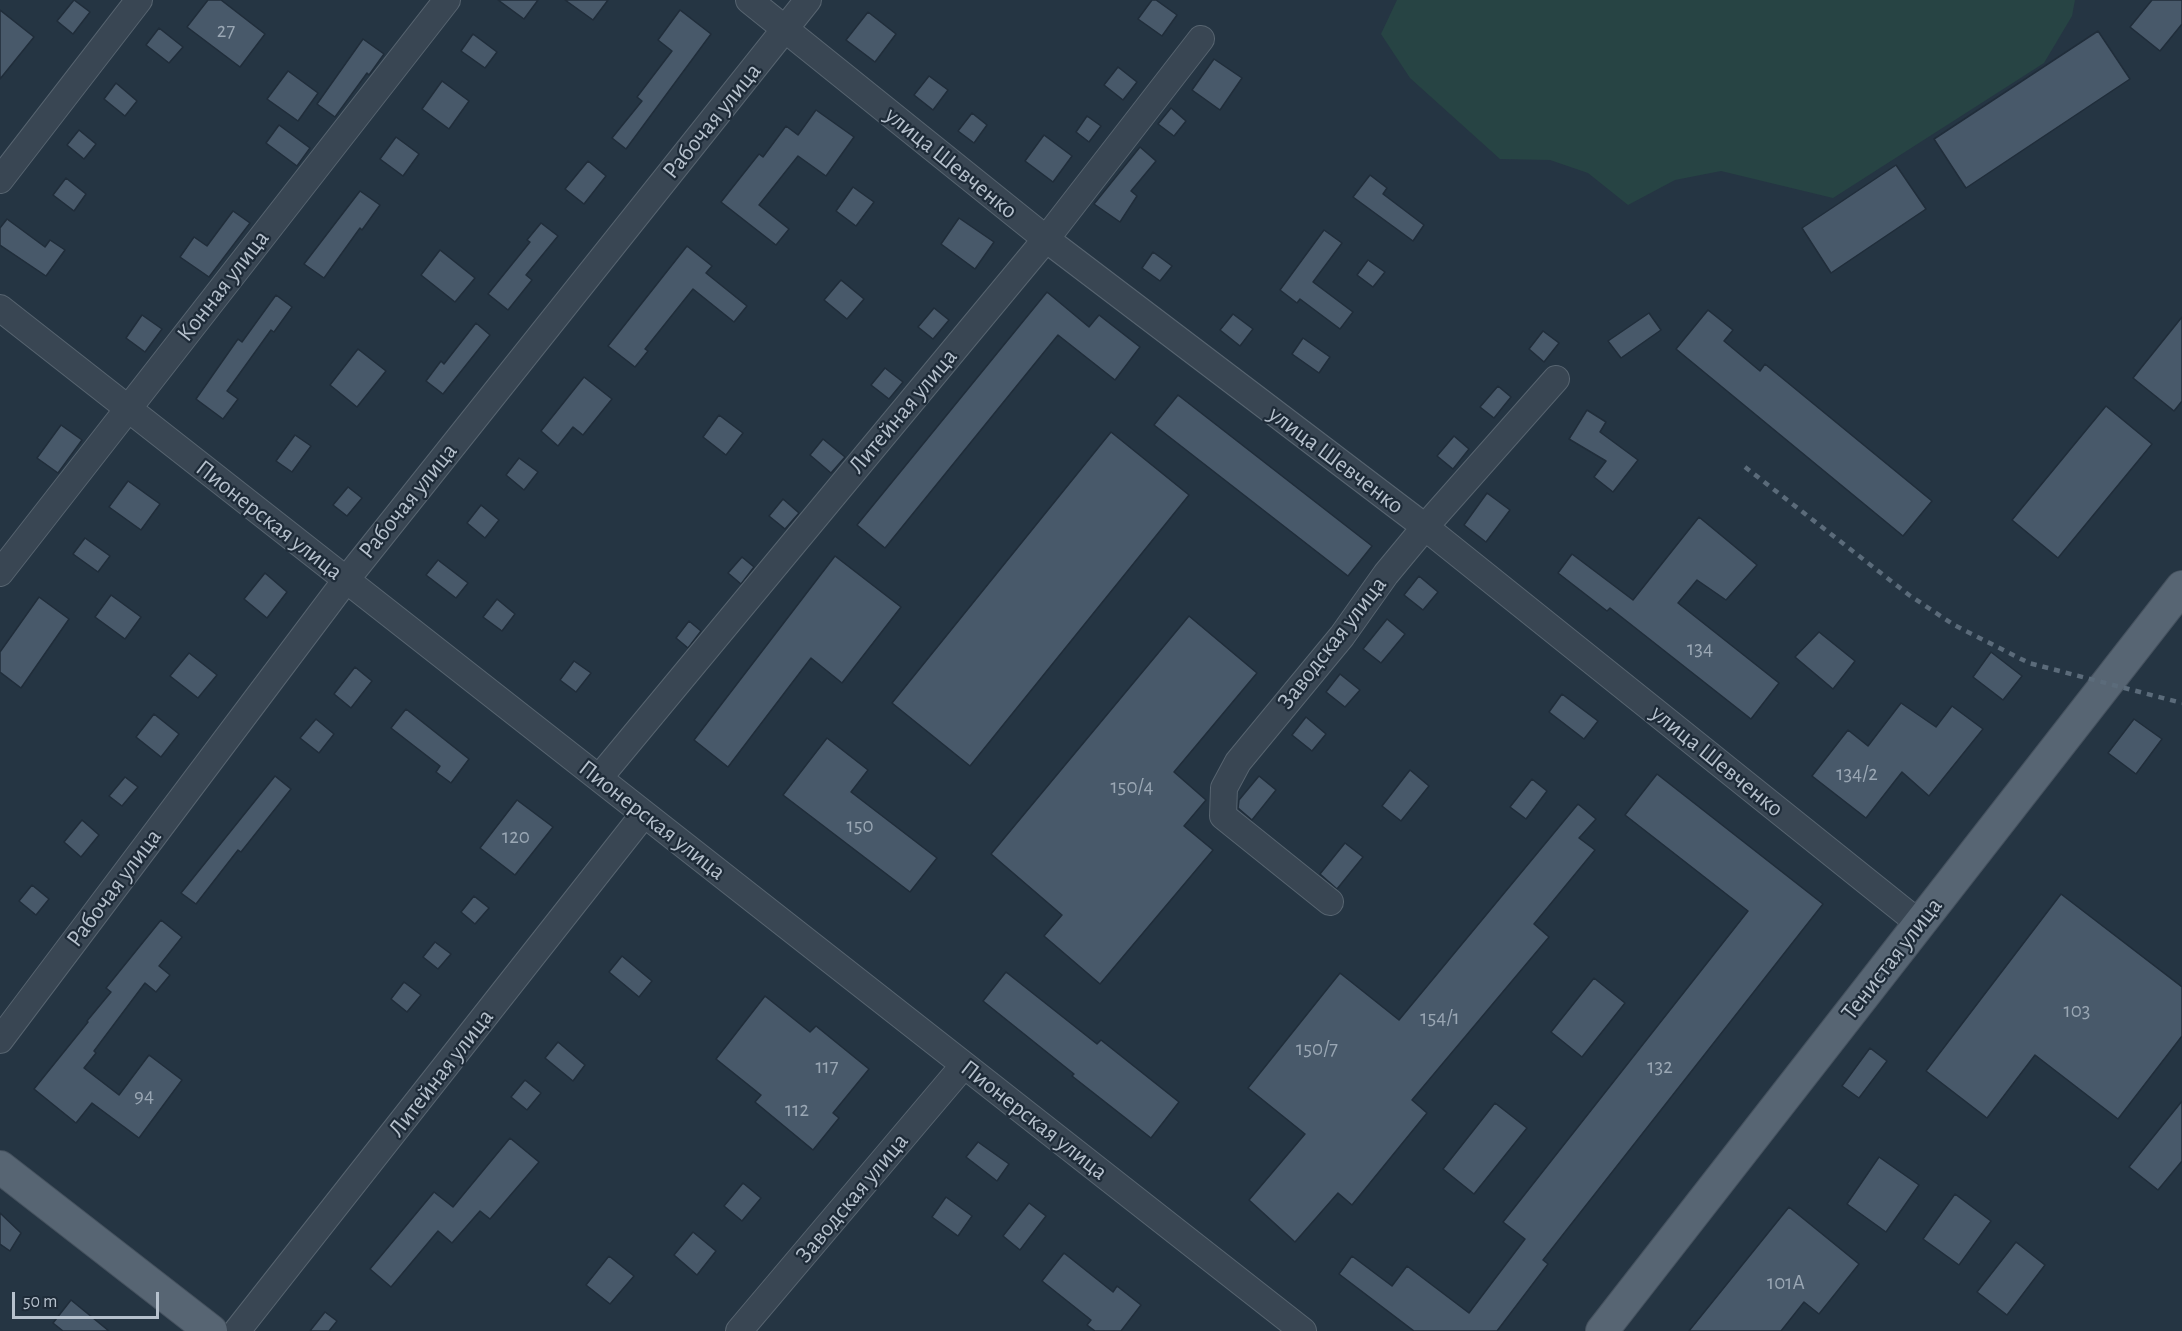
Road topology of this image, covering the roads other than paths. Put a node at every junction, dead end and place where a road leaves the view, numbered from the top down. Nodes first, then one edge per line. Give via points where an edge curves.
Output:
1 (139, 0) edge
2 (447, 0) edge
3 (749, 0) edge
4 (808, 0) edge
5 (786, 28) junction
6 (1201, 39) dead end
7 (0, 180) edge
8 (1046, 239) junction
9 (0, 308) edge
10 (1556, 379) dead end
11 (128, 409) junction
12 (1425, 527) junction
13 (0, 573) edge
14 (346, 580) junction
15 (2182, 587) edge
16 (599, 778) junction
17 (644, 814) junction
18 (1330, 902) dead end
19 (1920, 924) junction
20 (0, 1040) edge
21 (964, 1065) junction
22 (0, 1167) edge
23 (211, 1331) edge
24 (237, 1331) edge
25 (739, 1331) edge
26 (1303, 1331) edge
27 (1602, 1331) edge

1 - 7 street
2 - 11 street, Конная улица
3 - 5 street, улица Шевченко
4 - 5 street, Рабочая улица
5 - 8 street, улица Шевченко
5 - 14 street, Рабочая улица
6 - 8 street, Литейная улица
8 - 12 street, улица Шевченко
8 - 16 street, Литейная улица
9 - 11 street, Пионерская улица
10 - 12 street, Заводская улица
11 - 13 street, Конная улица
11 - 14 street, Пионерская улица
12 - 18 street, Заводская улица via 1238,762 1224,788 1223,816
12 - 19 street, улица Шевченко
14 - 16 street, Пионерская улица
14 - 20 street, Рабочая улица
15 - 19 main road, Тенистая улица
16 - 17 street, Пионерская улица
17 - 21 street, Пионерская улица
17 - 24 street, Литейная улица
19 - 27 main road, Тенистая улица
21 - 25 street, Заводская улица
21 - 26 street, Пионерская улица
22 - 23 main road

